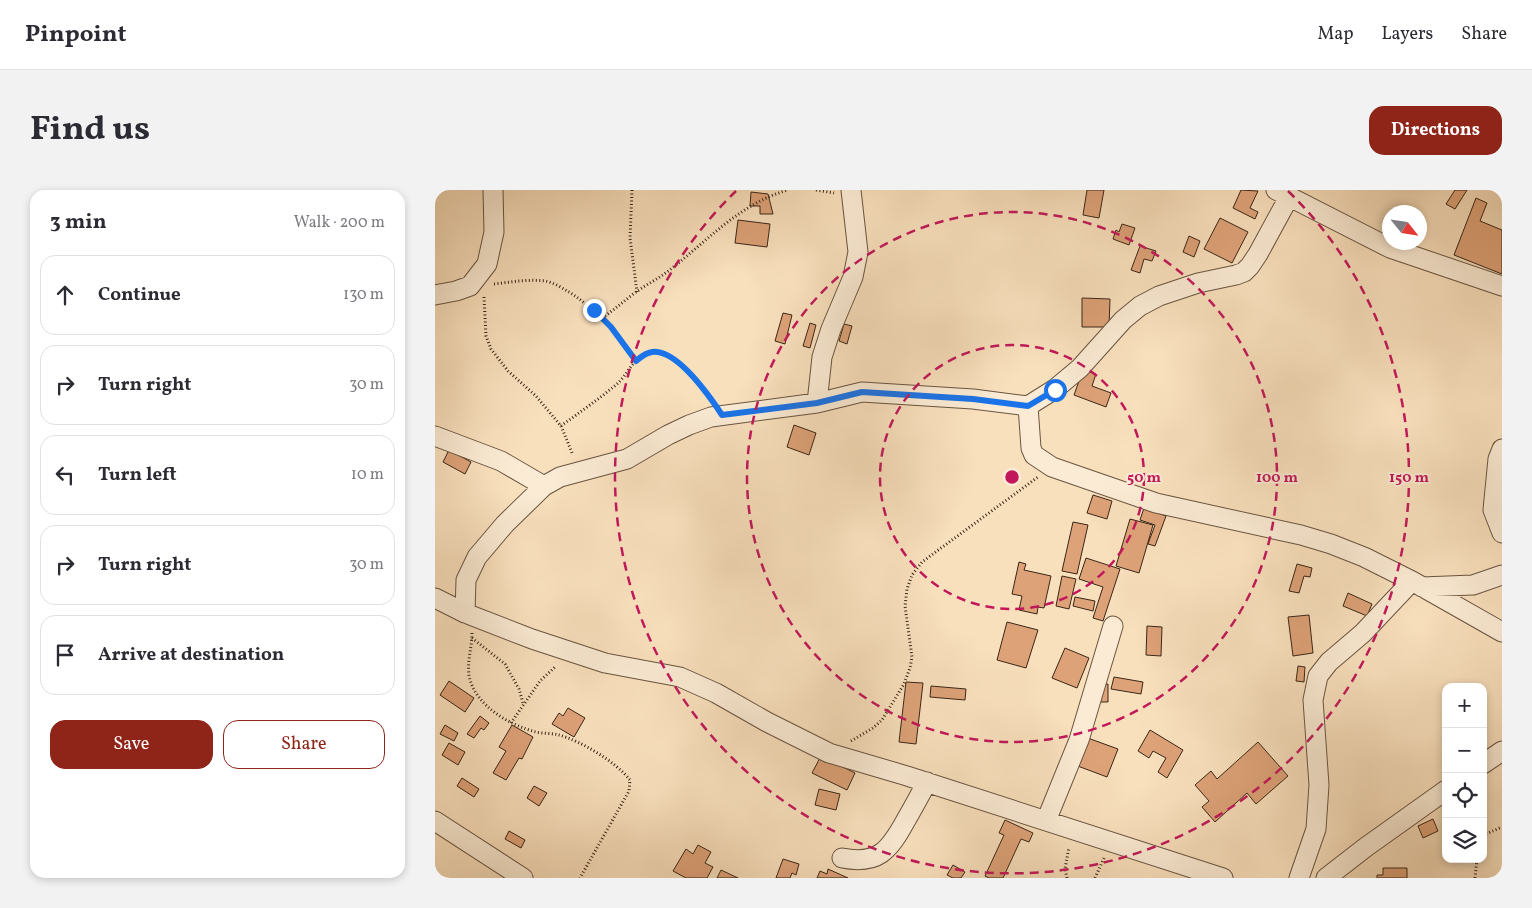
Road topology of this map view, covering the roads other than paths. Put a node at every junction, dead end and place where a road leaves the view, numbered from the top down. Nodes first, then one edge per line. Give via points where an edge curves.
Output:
1 (493, 190) edge
2 (851, 190) edge
3 (1282, 193) edge
4 (1502, 286) edge
5 (435, 294) edge
6 (817, 403) junction
7 (1028, 406) junction
8 (435, 436) edge
9 (1502, 449) edge
10 (544, 486) junction
11 (1502, 533) edge
12 (1502, 575) edge
13 (466, 580) junction
14 (1416, 584) junction
15 (437, 600) edge
16 (468, 614) junction
17 (1113, 626) dead end
18 (1502, 632) edge
19 (1502, 751) edge
20 (1487, 761) edge
21 (927, 782) junction
22 (1442, 793) edge
23 (435, 820) edge
24 (1047, 822) junction
25 (842, 858) dead end
26 (523, 878) edge
27 (1223, 878) edge
28 (1299, 878) edge
29 (1326, 878) edge

1 - 5 street via 494,232 487,264 477,286
2 - 6 street via 858,252 853,277 822,357
3 - 4 street via 1390,248
3 - 7 street via 1258,254 1244,272 1198,283 1140,306 1080,368 1055,390
6 - 7 street via 862,392
6 - 10 street via 711,417 668,435 627,459 559,478
7 - 14 street via 1031,448 1035,455 1052,467 1156,504 1331,544
8 - 10 street via 501,460
9 - 11 street via 1493,510
10 - 13 street via 491,539 477,557
12 - 14 street via 1473,585
13 - 15 street
13 - 16 street
14 - 18 street
14 - 28 street via 1329,662 1318,676 1313,700 1319,785 1316,829
15 - 16 street
16 - 21 street via 605,663 680,677 829,752
17 - 24 street via 1079,740
19 - 20 street
21 - 24 street
21 - 25 street via 891,845 869,859
22 - 29 street
23 - 26 street
24 - 27 street

